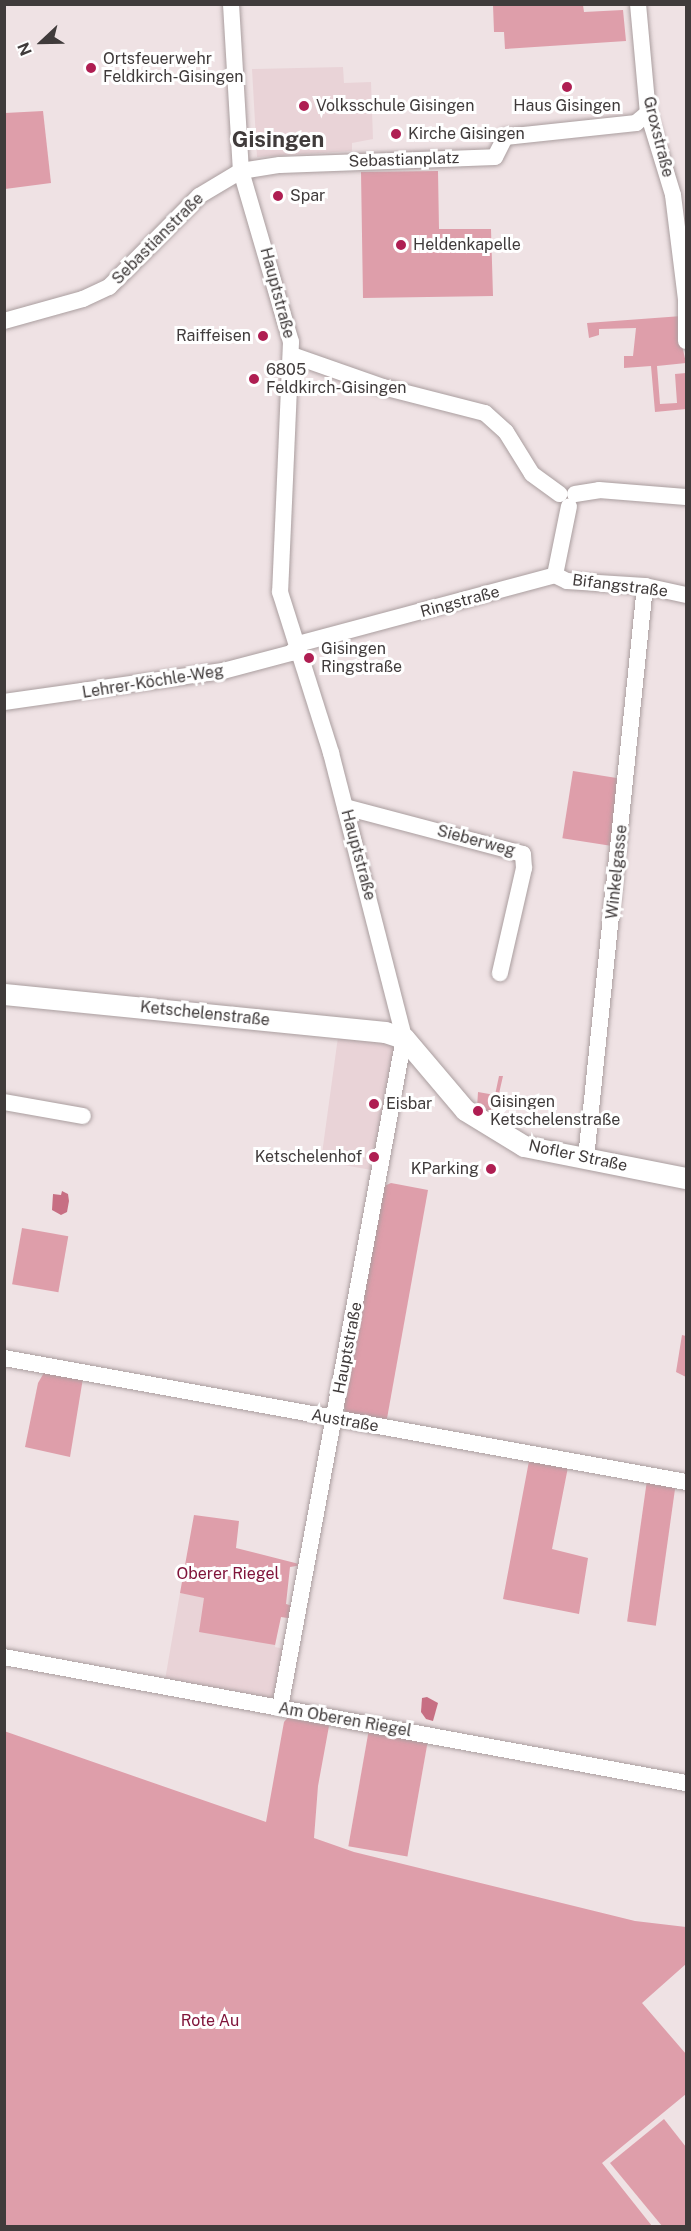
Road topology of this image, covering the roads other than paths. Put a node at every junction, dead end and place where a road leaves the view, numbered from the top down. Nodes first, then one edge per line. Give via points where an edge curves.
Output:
1 (231, 4) edge
2 (638, 4) edge
3 (648, 113) junction
4 (241, 171) junction
5 (4, 321) edge
6 (687, 341) edge
7 (292, 355) junction
8 (687, 497) edge
9 (568, 498) junction
10 (555, 575) junction
11 (645, 586) junction
12 (687, 595) edge
13 (297, 648) junction
14 (4, 702) edge
15 (345, 807) junction
16 (500, 973) dead end
17 (4, 994) edge
18 (404, 1038) junction
19 (4, 1102) edge
20 (83, 1116) dead end
21 (586, 1158) junction
22 (687, 1178) edge
23 (4, 1358) edge
24 (335, 1419) junction
25 (687, 1482) edge
26 (4, 1657) edge
27 (280, 1708) junction
28 (687, 1783) edge

1 - 4 street, Hauptstraße
2 - 3 street, Groxstraße
3 - 4 street, Sebastianplatz via 636,123 505,137 495,157 280,165
3 - 6 street, Groxstraße via 672,195 686,300
4 - 5 street, Sebastianstraße via 200,196 109,287 83,299
4 - 7 street, Hauptstraße via 286,315
7 - 9 street via 383,387 485,412 506,432 532,474
7 - 13 street, Hauptstraße via 278,576
8 - 9 street via 598,490
9 - 10 street
10 - 11 street, Bifangstraße via 567,581
10 - 13 street, Ringstraße
11 - 12 street, Bifangstraße
11 - 21 street, Winkelgasse
13 - 14 street, Lehrer-Köchle-Weg via 224,671
13 - 15 street, Hauptstraße
15 - 16 street, Sieberweg via 523,854 524,868
15 - 18 street, Hauptstraße
17 - 18 main road, Ketschelenstraße via 386,1032
18 - 21 main road, Nofler Straße via 478,1120 534,1149
18 - 24 street, Hauptstraße
19 - 20 street
21 - 22 main road, Nofler Straße
23 - 24 street, Austraße
24 - 25 street, Austraße
24 - 27 street, Hauptstraße
26 - 27 street, Am Oberen Riegel
27 - 28 street, Am Oberen Riegel

